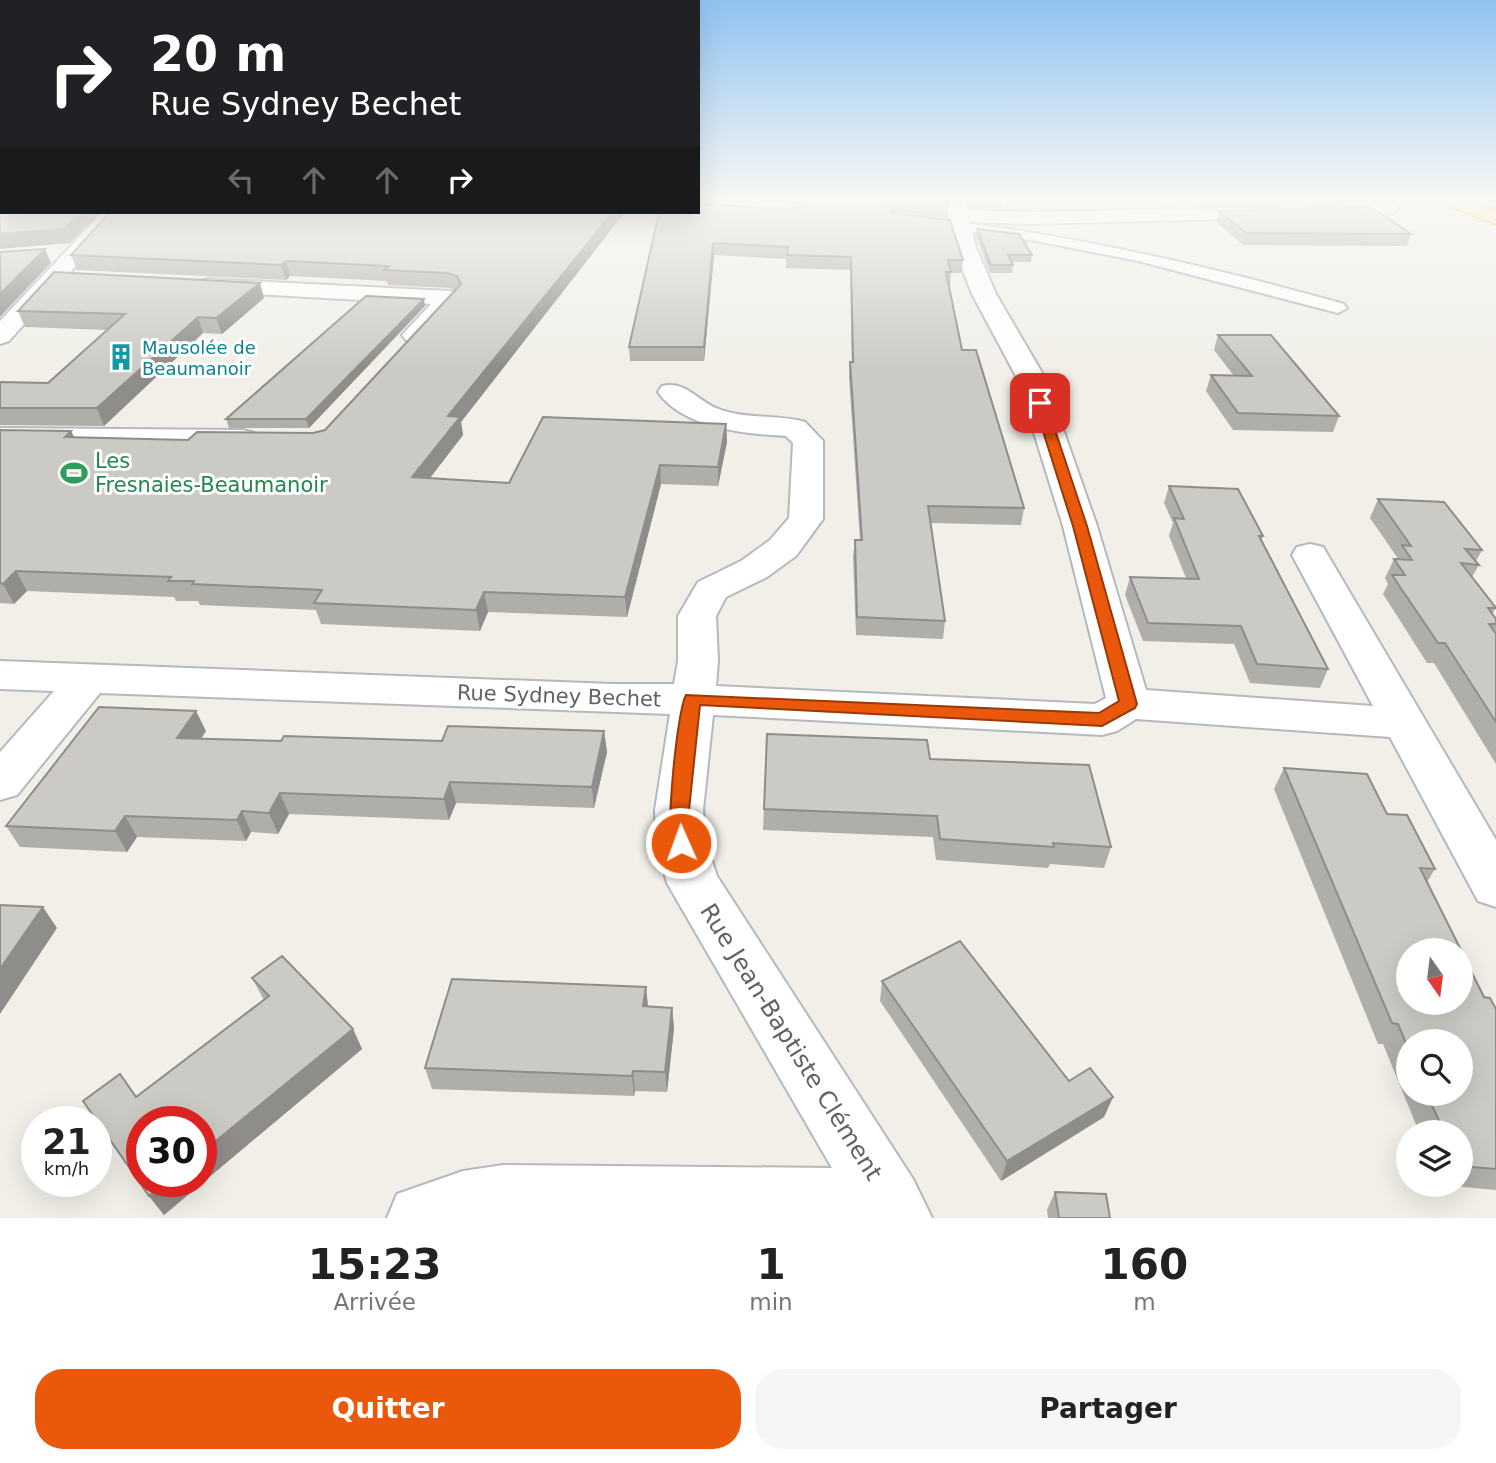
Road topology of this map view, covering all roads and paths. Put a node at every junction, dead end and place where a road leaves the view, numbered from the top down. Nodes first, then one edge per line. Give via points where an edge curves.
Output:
1 (75, 254) edge
2 (968, 254) edge
3 (1127, 254) edge
4 (52, 266) junction
5 (80, 280) edge
6 (190, 285) edge
7 (1338, 308) dead end
8 (0, 337) edge
9 (393, 359) edge
10 (671, 392) dead end
11 (0, 436) edge
12 (262, 439) edge
13 (1310, 555) dead end
14 (0, 675) edge
15 (88, 679) junction
16 (692, 699) junction
17 (1122, 708) junction
18 (1404, 723) junction
19 (0, 783) edge
20 (1496, 886) edge
21 (894, 1210) edge
22 (421, 1218) edge

1 - 4 street
2 - 17 street via 984,294 1031,378 1080,526
3 - 7 lane
4 - 5 street
4 - 8 street
6 - 9 street via 450,298
10 - 16 street, Rue Jean-Baptiste Clément via 705,414 745,425 793,428 808,441 806,519 783,548 754,569 711,590 697,616 698,662
11 - 12 street
13 - 18 street
14 - 15 street, Rue Sydney Bechet
15 - 16 street, Rue Sydney Bechet
15 - 19 street
16 - 17 street, Rue Sydney Bechet via 1102,720
16 - 21 street, Rue Jean-Baptiste Clément via 679,810 681,843 694,883
17 - 18 street, Rue Sydney Bechet
18 - 20 street
21 - 22 street via 503,1198 463,1204

